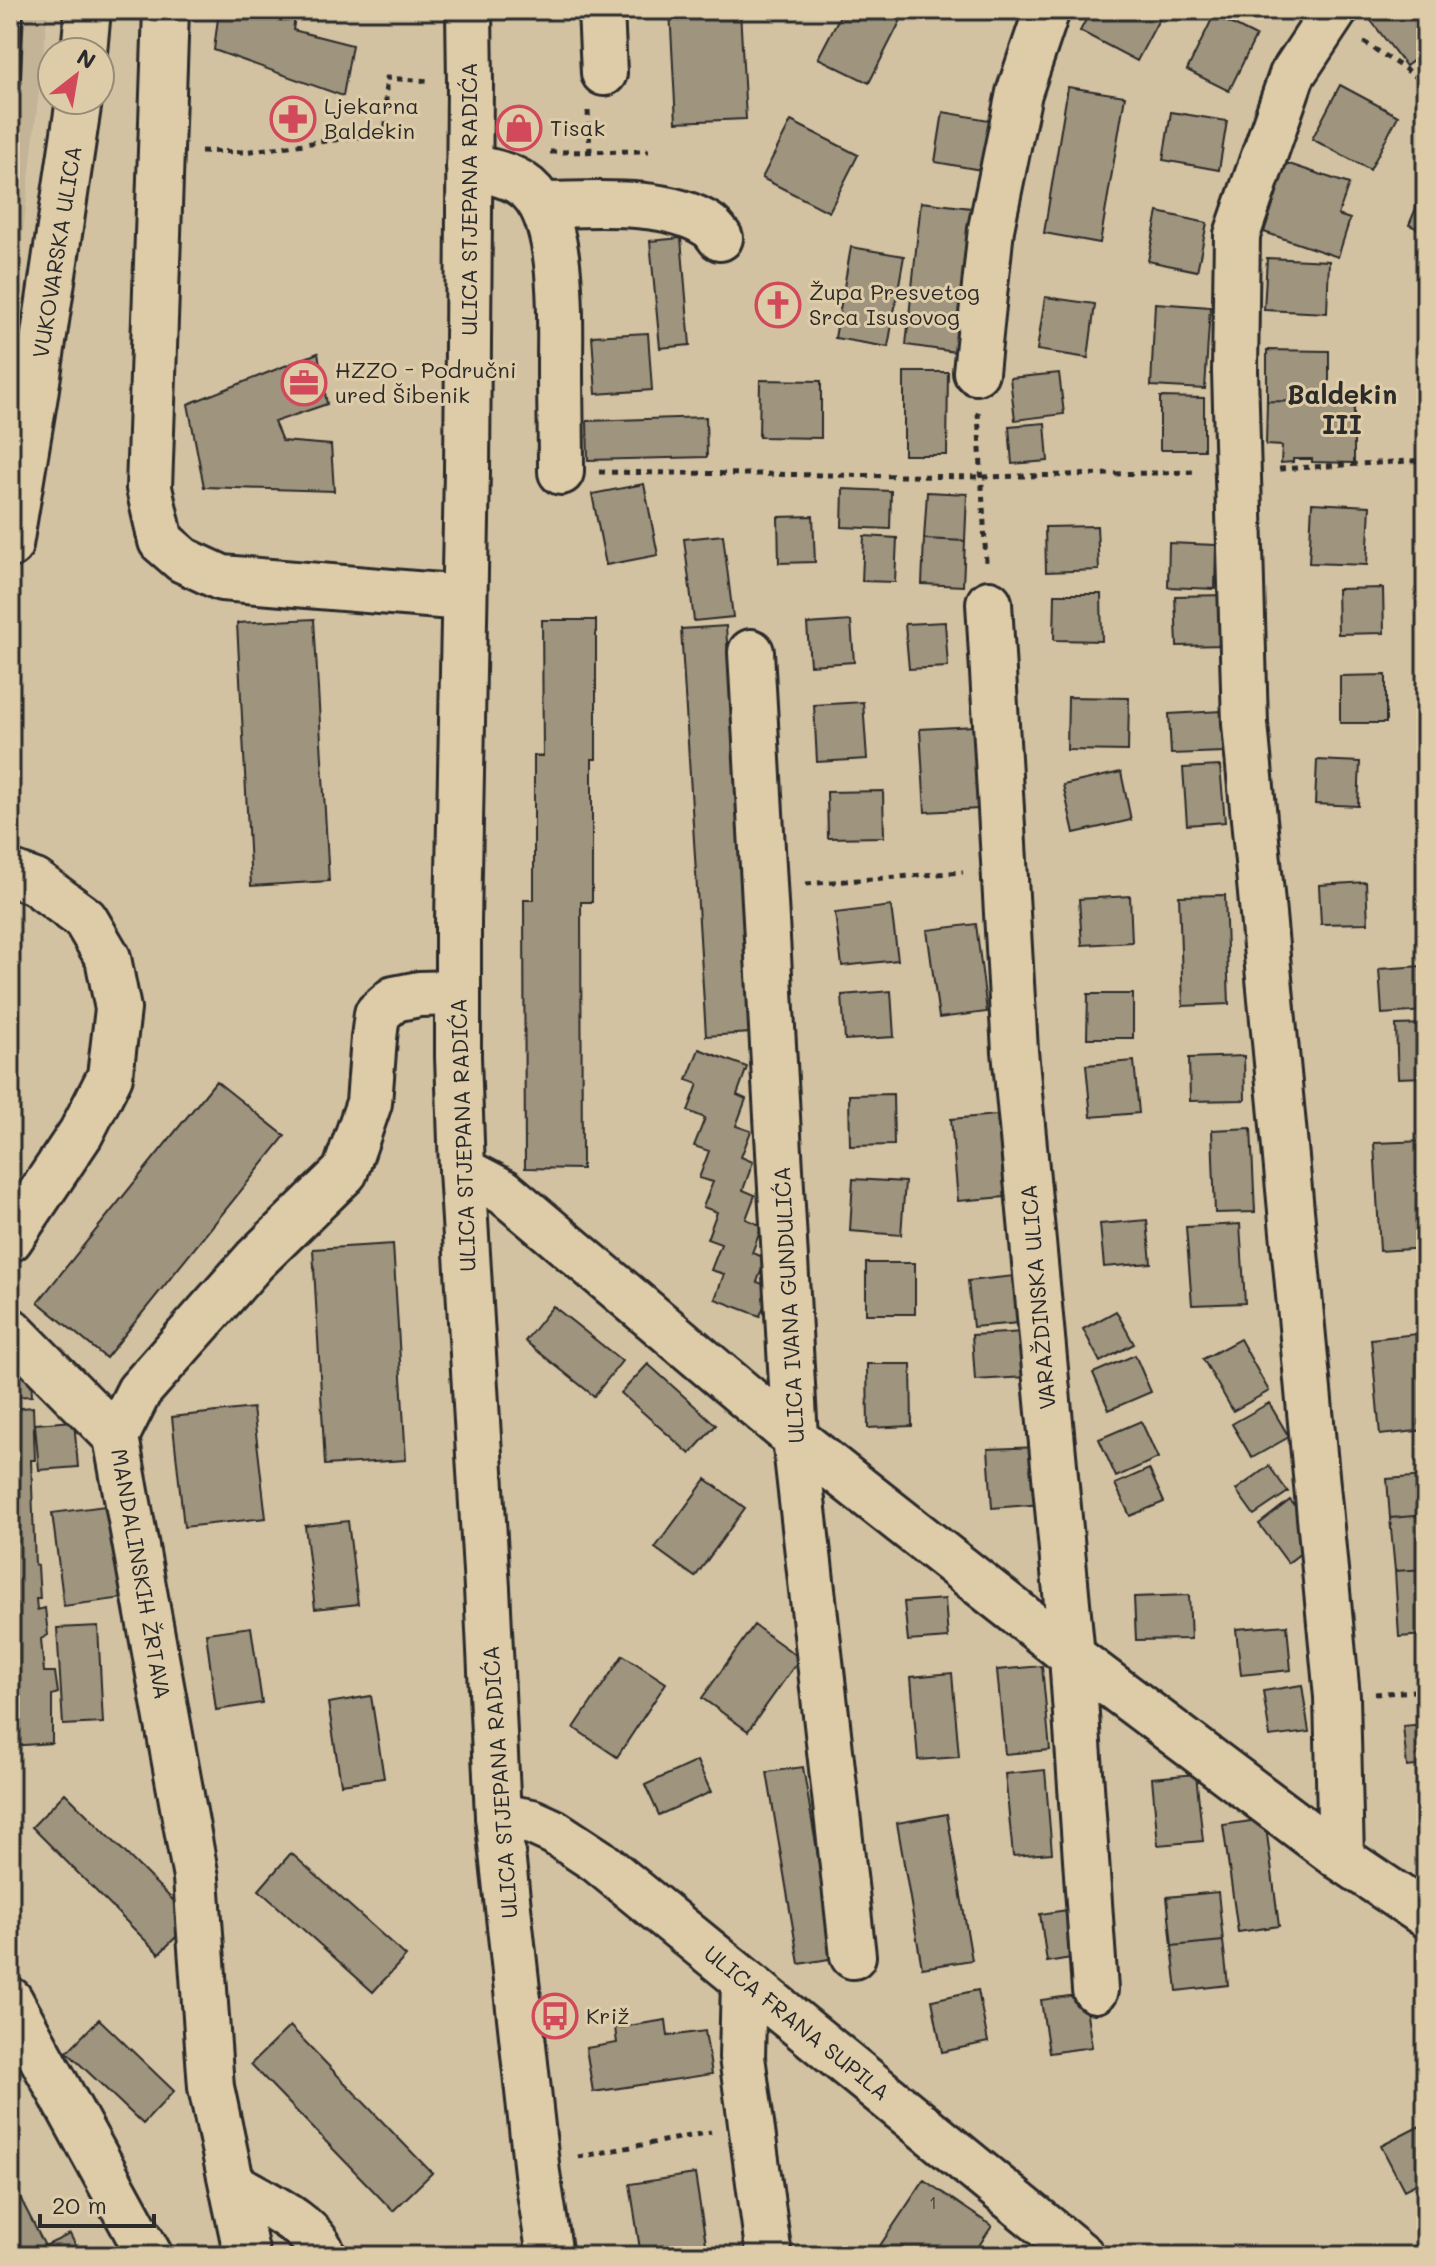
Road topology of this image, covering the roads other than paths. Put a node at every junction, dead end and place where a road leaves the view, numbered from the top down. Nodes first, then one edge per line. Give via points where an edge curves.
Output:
1 (88, 10) edge
2 (166, 10) edge
3 (469, 10) edge
4 (601, 10) edge
5 (1047, 10) edge
6 (1332, 14) edge
7 (86, 36) edge
8 (604, 73) dead end
9 (77, 116) edge
10 (469, 166) junction
11 (541, 205) junction
12 (720, 238) dead end
13 (976, 372) road end
14 (561, 472) road end
15 (10, 545) edge
16 (464, 598) junction
17 (989, 603) road end
18 (751, 652) dead end
19 (10, 873) edge
20 (457, 993) junction
21 (462, 1170) junction
22 (10, 1239) edge
23 (10, 1330) edge
24 (116, 1437) junction
25 (795, 1438) junction
26 (1072, 1656) junction
27 (498, 1816) junction
28 (1341, 1858) junction
29 (1426, 1915) edge
30 (853, 1956) dead end
31 (744, 1981) junction
32 (1095, 1990) dead end
33 (10, 2000) edge
34 (232, 2184) junction
35 (1059, 2247) edge
36 (150, 2256) edge
37 (247, 2256) edge
38 (323, 2256) edge
39 (550, 2256) edge
40 (769, 2256) edge

1 - 7 street
2 - 16 street via 149,488 161,541 183,560 222,578
3 - 10 street, ULICA STJEPANA RADIĆA
4 - 8 street
5 - 13 street via 1019,93 991,229
6 - 28 street via 1292,75 1237,235 1235,371 1245,724 1337,1697
9 - 15 street, VUKOVARSKA ULICA
10 - 11 street via 523,184
10 - 16 street, ULICA STJEPANA RADIĆA
11 - 12 street via 637,205 677,212 710,225
11 - 14 street via 552,233 560,285
16 - 20 street, ULICA STJEPANA RADIĆA
17 - 26 street, VARAŽDINSKA ULICA via 1015,1051
18 - 25 street, ULICA IVANA GUNDULIĆA
19 - 22 street via 35,882 85,919 108,958 118,1009 110,1076 81,1133
20 - 21 street, ULICA STJEPANA RADIĆA
20 - 24 street, MANDALINSKIH ŽRTAVA via 394,999 377,1014 369,1103 345,1172 255,1260 139,1391
21 - 25 street via 514,1200
21 - 27 street, ULICA STJEPANA RADIĆA
23 - 24 street
24 - 34 street, MANDALINSKIH ŽRTAVA via 196,1878 211,2087
25 - 26 street
25 - 30 street, ULICA IVANA GUNDULIĆA
26 - 28 street
26 - 32 street, VARAŽDINSKA ULICA
27 - 31 street, ULICA FRANA SUPILA via 532,1822 576,1846
27 - 39 street, ULICA STJEPANA RADIĆA
28 - 29 street
31 - 35 street, ULICA FRANA SUPILA
31 - 40 street via 742,2057
33 - 36 street
34 - 37 street, MANDALINSKIH ŽRTAVA
34 - 38 street via 303,2227 321,2246

